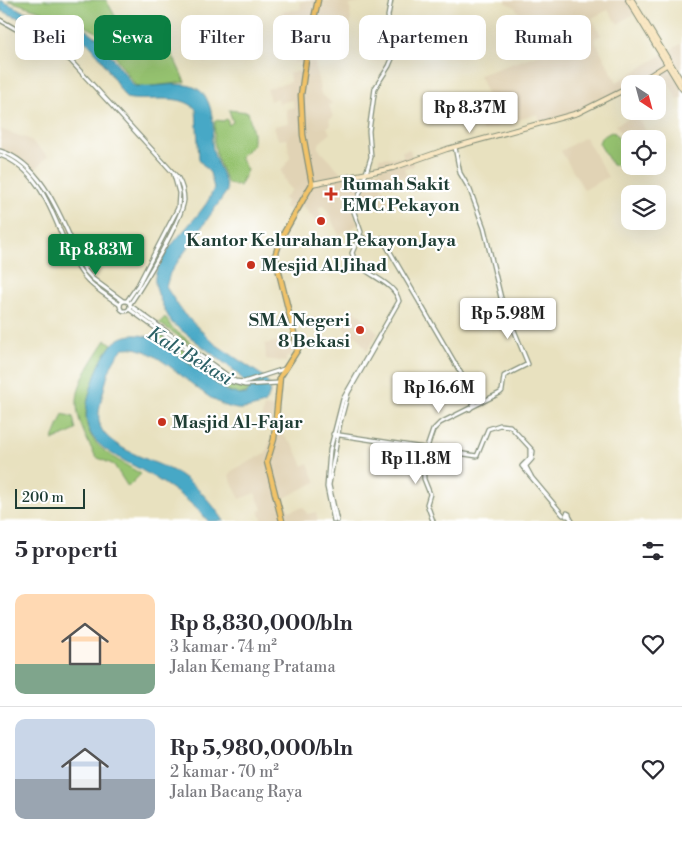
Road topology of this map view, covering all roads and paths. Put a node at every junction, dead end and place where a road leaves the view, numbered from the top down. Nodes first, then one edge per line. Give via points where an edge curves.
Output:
1 (318, 0) edge
2 (391, 0) edge
3 (631, 1) edge
4 (0, 20) edge
5 (669, 63) junction
6 (674, 73) junction
7 (650, 75) edge
8 (682, 82) edge
9 (682, 89) edge
10 (621, 92) edge
11 (455, 147) junction
12 (0, 150) edge
13 (0, 155) edge
14 (365, 174) junction
15 (312, 184) junction
16 (360, 236) junction
17 (127, 304) junction
18 (284, 369) junction
19 (270, 375) junction
20 (280, 377) junction
21 (279, 383) junction
22 (470, 410) junction
23 (335, 434) junction
24 (426, 448) junction
25 (563, 515) dead end
26 (569, 516) dead end
27 (282, 521) edge
28 (336, 521) edge
29 (433, 521) edge
30 (572, 521) edge

1 - 15 main road via 306,54 301,99 303,135
2 - 14 street via 388,16 394,51 374,92 369,132 371,156
3 - 5 main road
4 - 17 street via 67,58 174,174 179,193 178,208
5 - 6 main road
5 - 7 main road
6 - 8 main road
6 - 9 main road
10 - 11 main road via 578,113
11 - 14 main road
11 - 22 street via 460,173 484,228 501,298 528,364 505,374 502,392
12 - 17 street via 34,172 46,189 85,270
13 - 17 street via 31,175 83,275
14 - 15 main road
14 - 16 street via 354,212 361,229
15 - 18 main road via 276,250 278,274 298,346
16 - 22 street via 371,242 382,238 473,394
16 - 23 street via 352,250 353,258 398,299 348,393
17 - 19 street via 228,377 240,382
17 - 21 street via 225,379 245,385
18 - 19 street
18 - 20 main road
19 - 20 street
20 - 21 main road
21 - 27 main road via 274,439 267,462
22 - 24 street via 435,427
23 - 24 street
23 - 28 street via 327,487
24 - 25 street via 476,456 488,429 510,426 530,448 530,458 525,466 531,477
24 - 29 street via 423,469 430,494 427,504
26 - 30 street

